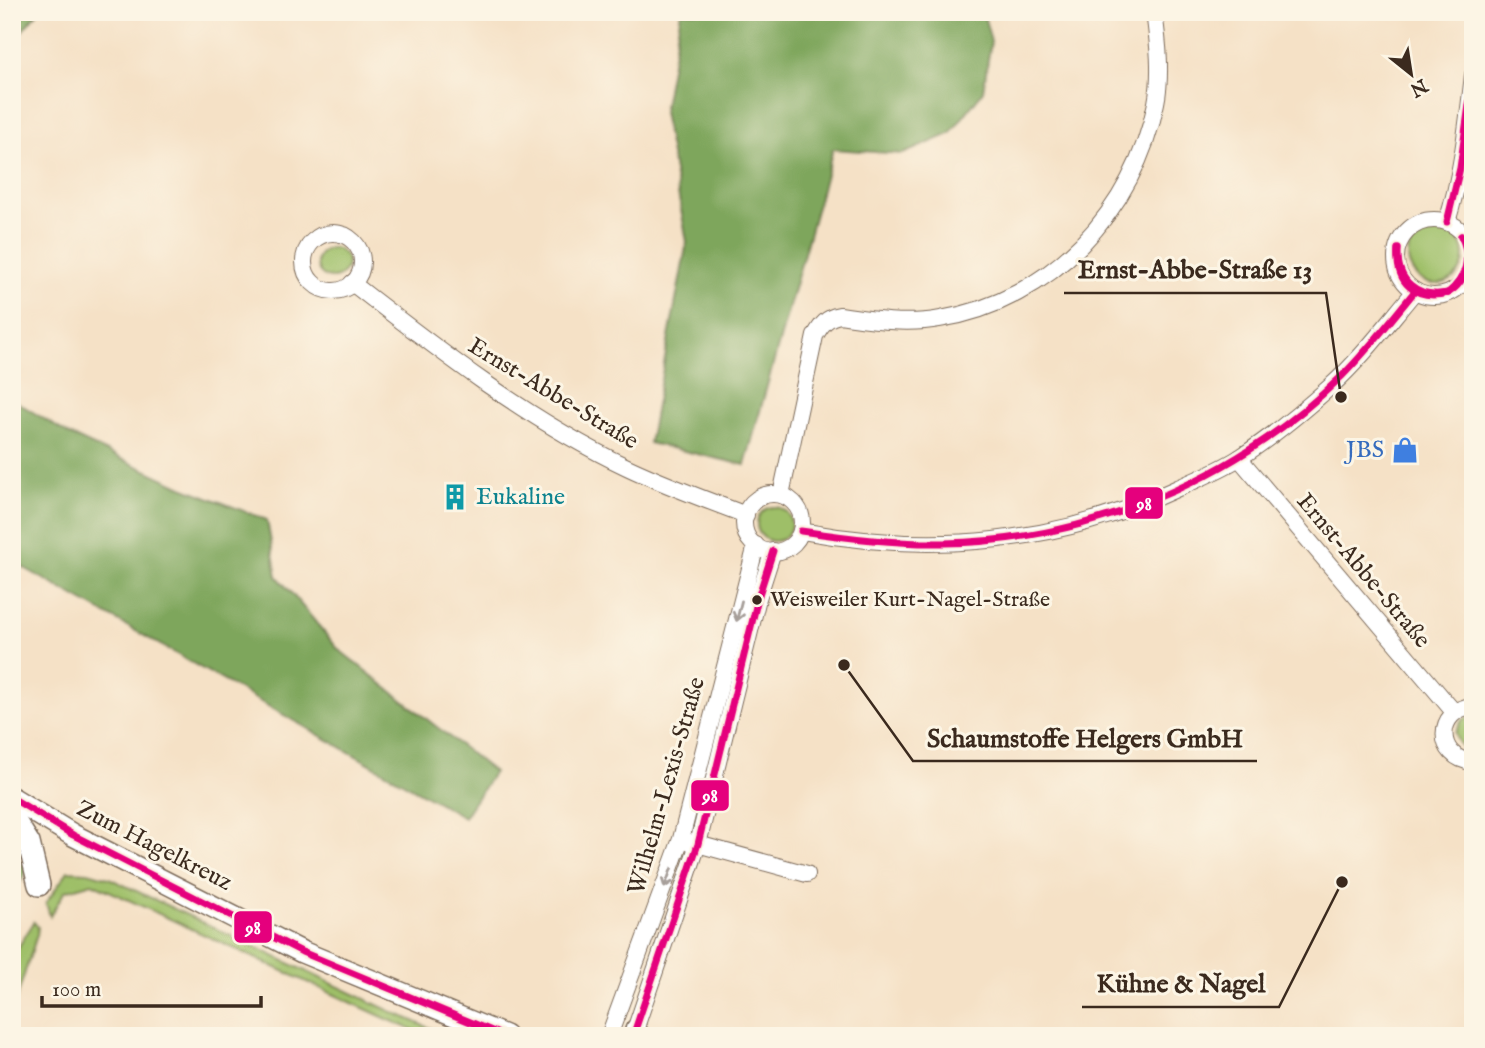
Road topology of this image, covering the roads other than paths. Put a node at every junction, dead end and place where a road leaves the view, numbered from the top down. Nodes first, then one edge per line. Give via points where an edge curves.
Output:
1 (1154, 12) edge
2 (1472, 12) edge
3 (1473, 25) edge
4 (1473, 75) edge
5 (1447, 222) junction
6 (352, 283) dead end
7 (1415, 291) junction
8 (1239, 458) junction
9 (781, 495) junction
10 (746, 515) junction
11 (801, 531) junction
12 (756, 545) junction
13 (773, 551) junction
14 (1473, 706) edge
15 (1454, 712) junction
16 (1473, 762) edge
17 (12, 798) edge
18 (12, 816) edge
19 (681, 839) junction
20 (698, 844) junction
21 (807, 874) dead end
22 (39, 885) dead end
23 (636, 1034) edge
24 (505, 1036) edge
25 (609, 1036) edge

1 - 9 street via 1157,100 1145,149 1107,218 1061,264 1020,291 982,308 909,322 831,316 815,336
2 - 3 street
4 - 5 street via 1465,146
5 - 7 street via 1425,220 1400,240 1399,273
5 - 7 street via 1457,227 1471,246 1471,269 1458,288 1447,293 1436,296
6 - 10 street, Ernst-Abbe-Straße via 439,351 581,442
7 - 8 street via 1333,385
8 - 11 street via 1143,504 1091,522 1015,538 895,543
8 - 15 street, Ernst-Abbe-Straße
9 - 10 street via 763,496
9 - 11 street via 796,505
10 - 12 street via 747,535
11 - 13 street via 790,546
12 - 13 street
12 -> 19 street, Wilhelm-Lexis-Straße
13 - 20 street, Wilhelm-Lexis-Straße
14 - 15 street
15 - 16 street via 1444,729 1447,747 1461,760
17 - 24 main road, Zum Hagelkreuz via 73,835 302,952
18 - 22 main road via 29,843
19 - 20 street
19 -> 25 street, Wilhelm-Lexis-Straße
20 - 21 street
20 - 23 street, Wilhelm-Lexis-Straße

